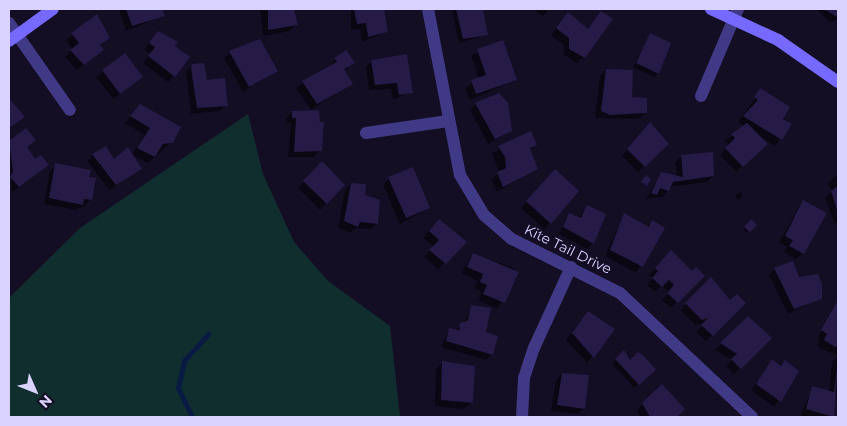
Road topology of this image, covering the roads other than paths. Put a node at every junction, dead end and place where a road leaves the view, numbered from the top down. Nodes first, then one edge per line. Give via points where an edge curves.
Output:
1 (53, 9) edge
2 (428, 9) edge
3 (710, 9) edge
4 (736, 14) edge
5 (9, 23) edge
6 (13, 38) edge
7 (838, 82) edge
8 (701, 96) dead end
9 (70, 110) dead end
10 (448, 121) junction
11 (366, 133) dead end
12 (571, 267) junction
13 (522, 417) edge
14 (752, 417) edge

1 - 6 street
2 - 10 street, Kite Tail Drive
3 - 4 street
4 - 7 street
4 - 8 street
5 - 6 street
6 - 9 street
10 - 11 street
10 - 12 street, Kite Tail Drive via 460,175 484,215 512,239
12 - 13 street via 524,378
12 - 14 street, Kite Tail Drive via 601,280 658,324

